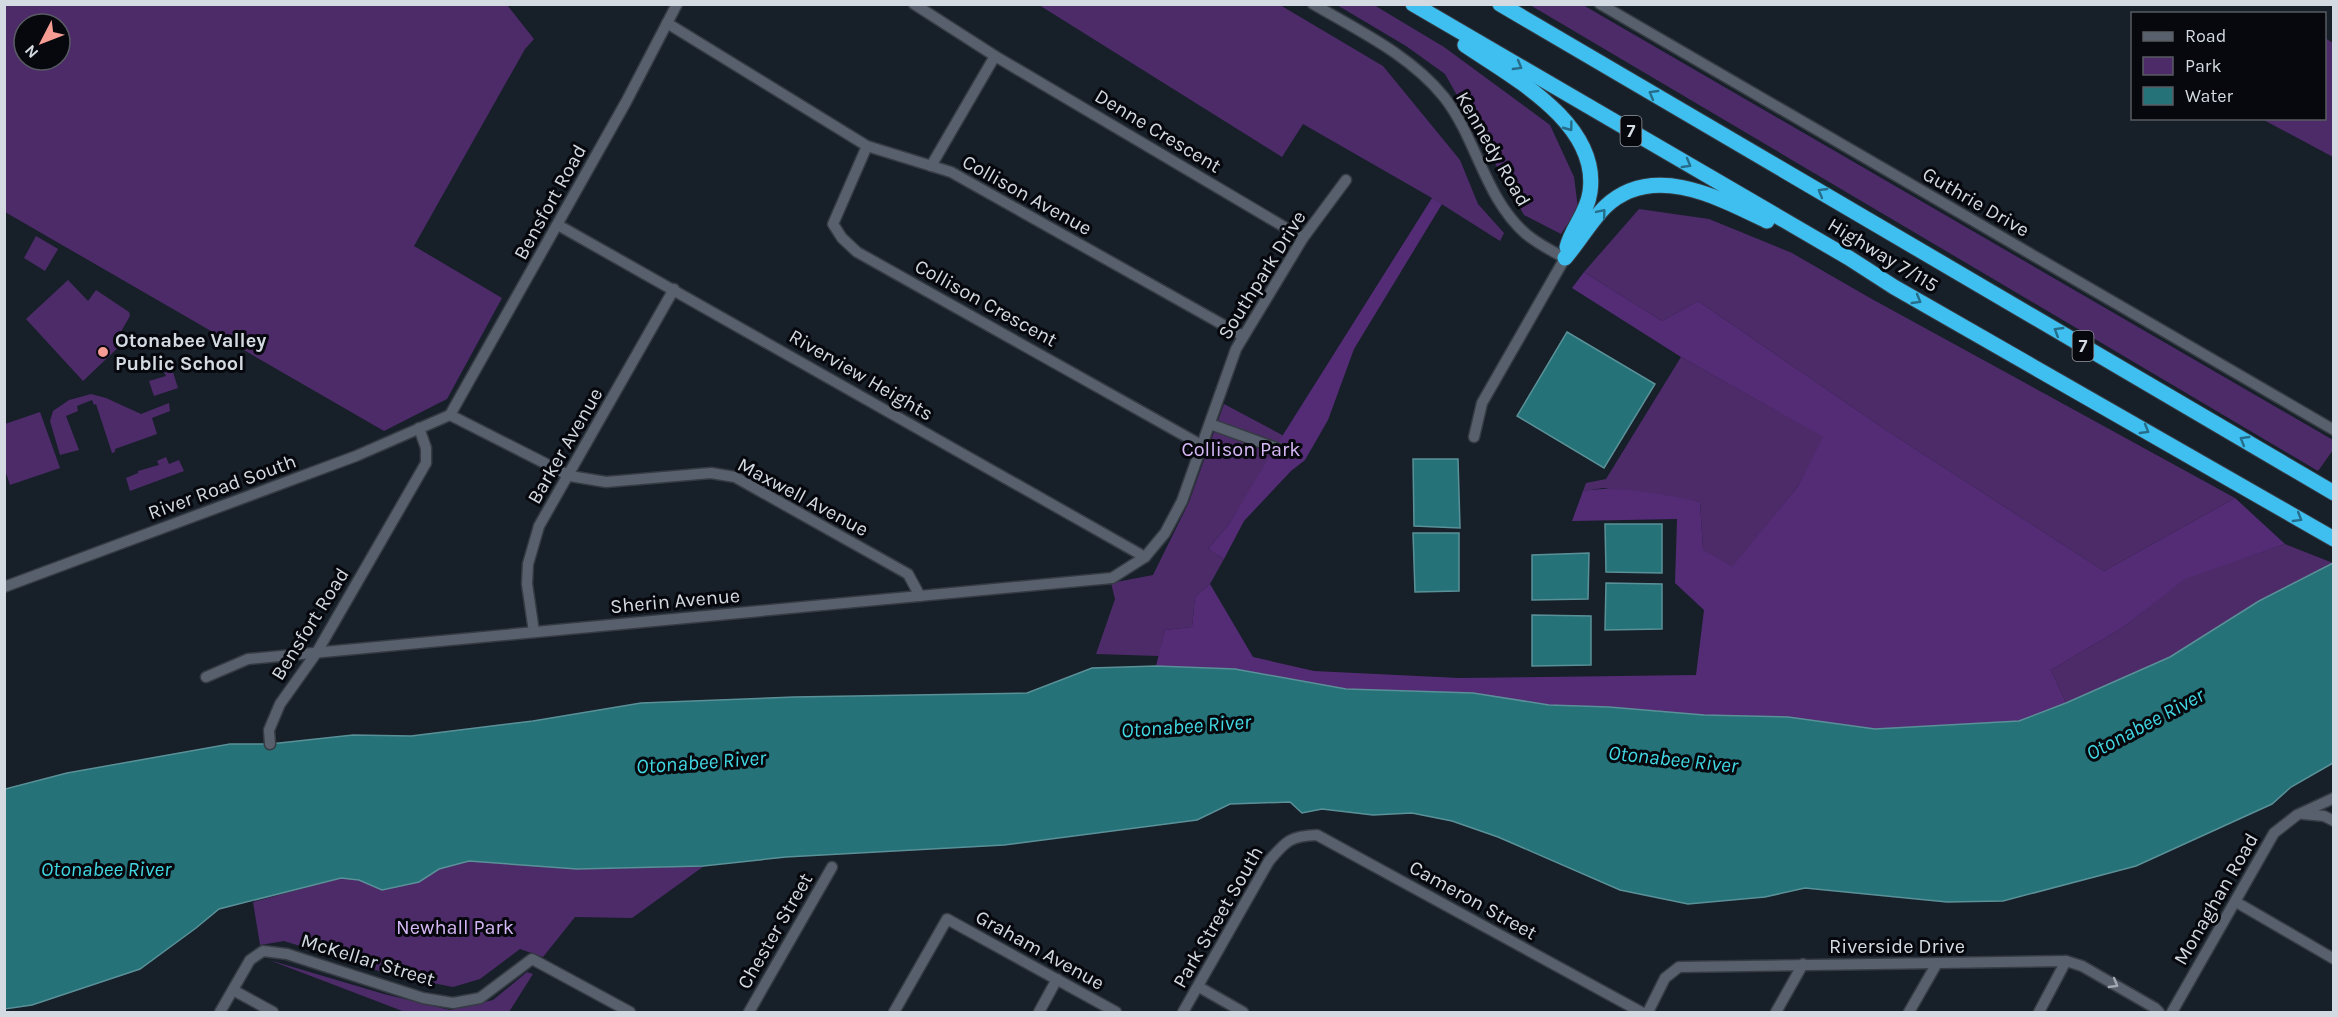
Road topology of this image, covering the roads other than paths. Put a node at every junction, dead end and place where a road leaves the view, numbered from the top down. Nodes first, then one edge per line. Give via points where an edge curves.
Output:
1 (677, 4) edge
2 (914, 4) edge
3 (1313, 4) edge
4 (1405, 4) edge
5 (1413, 4) edge
6 (1500, 4) edge
7 (1600, 4) edge
8 (667, 23) junction
9 (995, 56) junction
10 (867, 146) junction
11 (931, 166) junction
12 (1346, 180) dead end
13 (558, 225) junction
14 (1303, 238) junction
15 (1565, 258) junction
16 (1894, 287) junction
17 (674, 289) junction
18 (1243, 336) junction
19 (450, 415) junction
20 (1210, 424) junction
21 (419, 428) junction
22 (2334, 430) edge
23 (1474, 437) dead end
24 (1203, 446) junction
25 (1279, 449) dead end
26 (570, 476) junction
27 (2334, 493) edge
28 (2334, 539) edge
29 (1145, 557) junction
30 (4, 587) edge
31 (920, 596) junction
32 (534, 632) junction
33 (317, 652) junction
34 (206, 677) dead end
35 (270, 744) dead end
36 (2334, 798) edge
37 (2297, 815) junction
38 (2334, 821) edge
39 (1286, 842) joint
40 (832, 867) dead end
41 (2236, 902) junction
42 (2334, 959) edge
43 (2066, 962) junction
44 (1803, 964) junction
45 (1936, 965) junction
46 (1057, 979) junction
47 (1199, 987) junction
48 (233, 990) junction
49 (220, 1012) edge
50 (273, 1012) edge
51 (630, 1012) edge
52 (749, 1012) edge
53 (894, 1012) edge
54 (1039, 1012) edge
55 (1116, 1012) edge
56 (1184, 1012) edge
57 (1243, 1012) edge
58 (1641, 1012) edge
59 (1648, 1012) edge
60 (1776, 1012) edge
61 (1909, 1012) edge
62 (2039, 1012) edge
63 (2159, 1012) edge
64 (2172, 1012) edge

1 - 8 street, Bensfort Road
2 - 9 street, Denne Crescent
3 - 15 street, Kennedy Road via 1394,52 1435,86 1460,120 1505,211 1526,234
4 -> 15 highway via 1538,95 1578,139 1588,162 1591,188
5 -> 16 highway, Highway 7/115 / 7
27 -> 6 highway, Highway 7/115 / 7
7 - 22 street, Guthrie Drive
8 - 10 street, Collison Avenue
8 - 13 street, Bensfort Road
9 - 11 street
9 - 14 street, Denne Crescent
10 - 11 street, Collison Avenue
10 - 24 street, Collison Crescent via 833,224 857,252
11 - 18 street, Collison Avenue via 951,172
12 - 14 street, Southpark Drive
13 - 17 street, Riverview Heights
13 - 19 street, Bensfort Road
14 - 18 street, Southpark Drive
15 -> 16 highway via 1604,208 1628,190 1671,185 1726,201
15 - 23 street via 1482,403
16 -> 28 highway, Highway 7/115 / 7
17 - 26 street, Barker Avenue
17 - 29 street, Riverview Heights
18 - 20 street, Southpark Drive
19 - 21 street, River Road South
19 - 26 street, Maxwell Avenue
20 - 24 street, Southpark Drive
20 - 25 street
21 - 30 street, River Road South via 356,456
21 - 33 street, Bensfort Road via 426,463
24 - 29 street, Southpark Drive via 1178,509
26 - 31 street, Maxwell Avenue via 606,482 711,472 735,477 908,574
26 - 32 street, Barker Avenue via 539,526 528,564 526,584
29 - 31 street, Sherin Avenue via 1112,578
31 - 32 street, Sherin Avenue
32 - 33 street, Sherin Avenue
33 - 34 street, Sherin Avenue via 248,658
33 - 35 street, Bensfort Road via 280,705 269,730
36 - 37 street, Monaghan Road
37 - 38 street via 2324,816
37 - 41 street, Monaghan Road via 2274,832
39 - 47 street, Park Street South via 1269,861
39 - 58 street, Cameron Street via 1317,835
40 - 52 street, Chester Street
41 - 42 street
41 - 64 street, Monaghan Road
43 - 45 street, Riverside Drive
43 - 62 street
43 -> 63 street, Riverside Drive via 2082,966
44 - 45 street, Riverside Drive
44 - 59 street, Riverside Drive via 1679,967 1665,978
44 - 60 street
45 - 61 street
46 - 53 street, Graham Avenue via 947,919
46 - 54 street
46 - 55 street, Graham Avenue
47 - 56 street, Park Street South
47 - 57 street
48 - 49 street
48 - 50 street
48 - 51 street, McKellar Street via 250,960 263,951 286,954 423,998 453,1003 480,998 532,959

